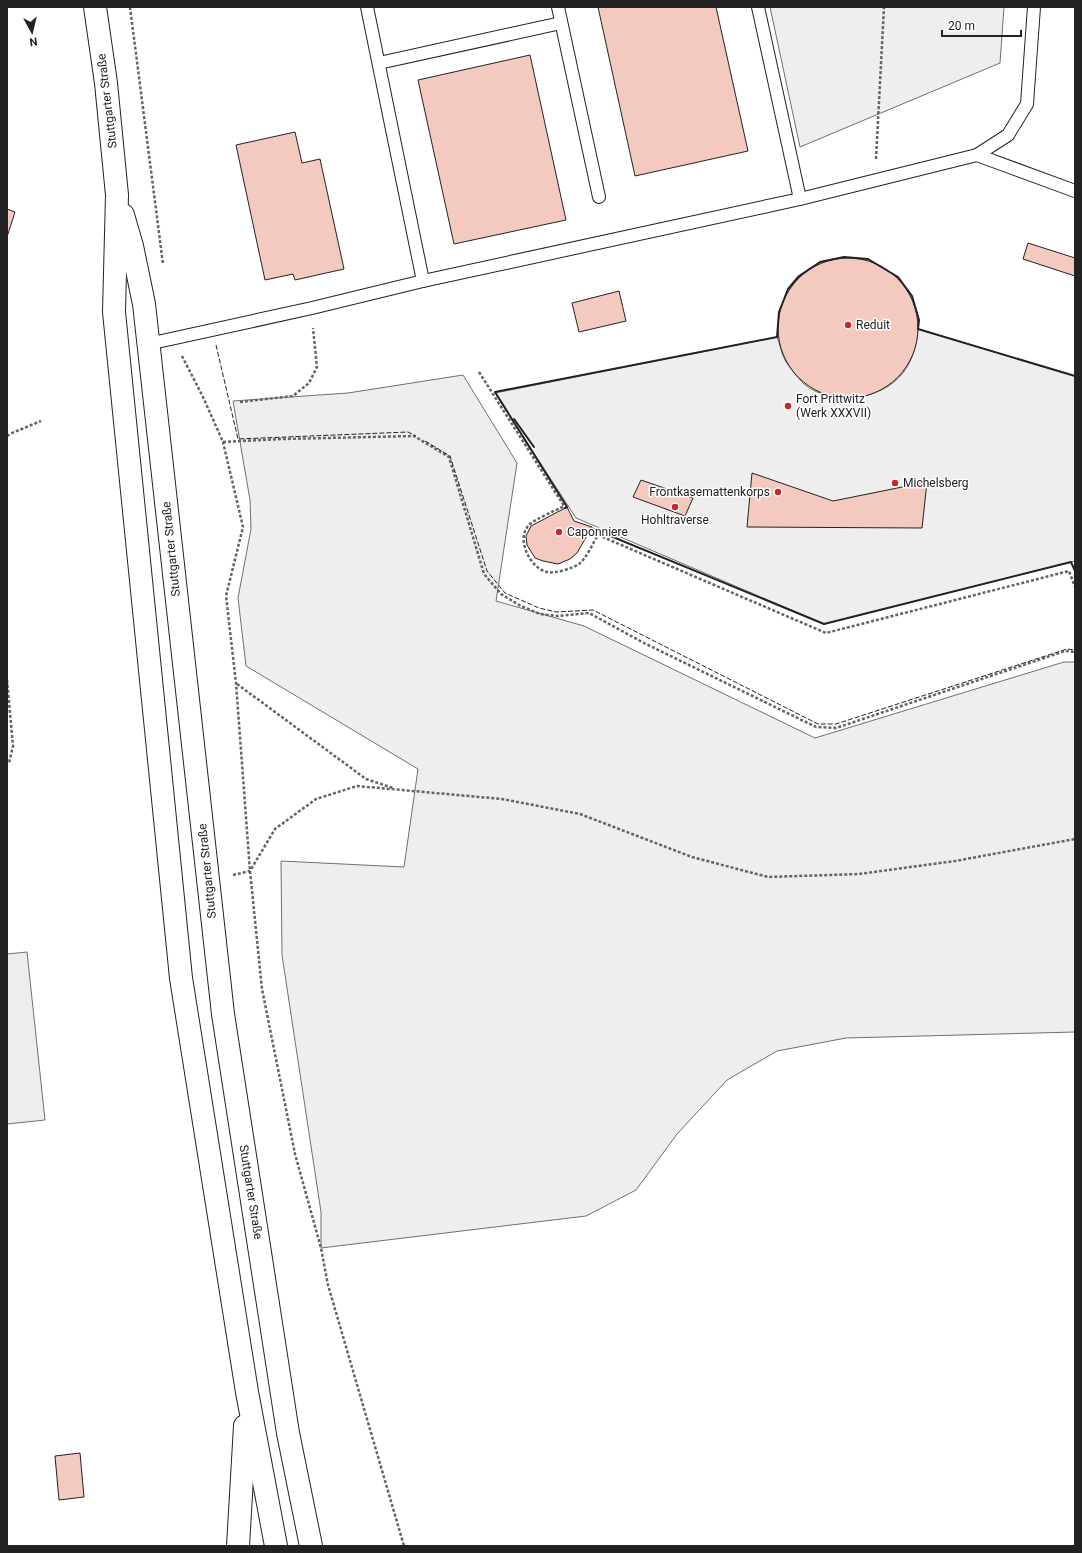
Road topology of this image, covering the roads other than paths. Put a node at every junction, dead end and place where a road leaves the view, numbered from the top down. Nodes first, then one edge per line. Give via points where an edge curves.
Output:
1 (95, 7) edge
2 (367, 7) edge
3 (558, 7) edge
4 (758, 7) edge
5 (1034, 7) edge
6 (561, 23) junction
7 (379, 63) junction
8 (977, 155) junction
9 (1075, 191) edge
10 (117, 195) junction
11 (599, 197) dead end
12 (800, 198) junction
13 (423, 281) junction
14 (148, 344) junction
15 (247, 1392) junction
16 (238, 1546) edge
17 (276, 1546) edge
18 (311, 1546) edge

1 - 10 main road, Stuttgarter Straße via 106,83
2 - 7 lane
3 - 6 lane
4 - 12 lane
5 - 8 lane via 1027,104 1008,135
6 - 7 lane
6 - 11 lane
7 - 13 lane
8 - 9 lane
8 - 12 lane
10 - 14 main road, Stuttgarter Straße via 132,246 144,304
10 - 15 main road, Stuttgarter Straße via 114,312 181,978
12 - 13 lane
13 - 14 lane
14 - 18 main road, Stuttgarter Straße via 223,1014 288,1433
15 - 16 main road
15 - 17 main road, Stuttgarter Straße

